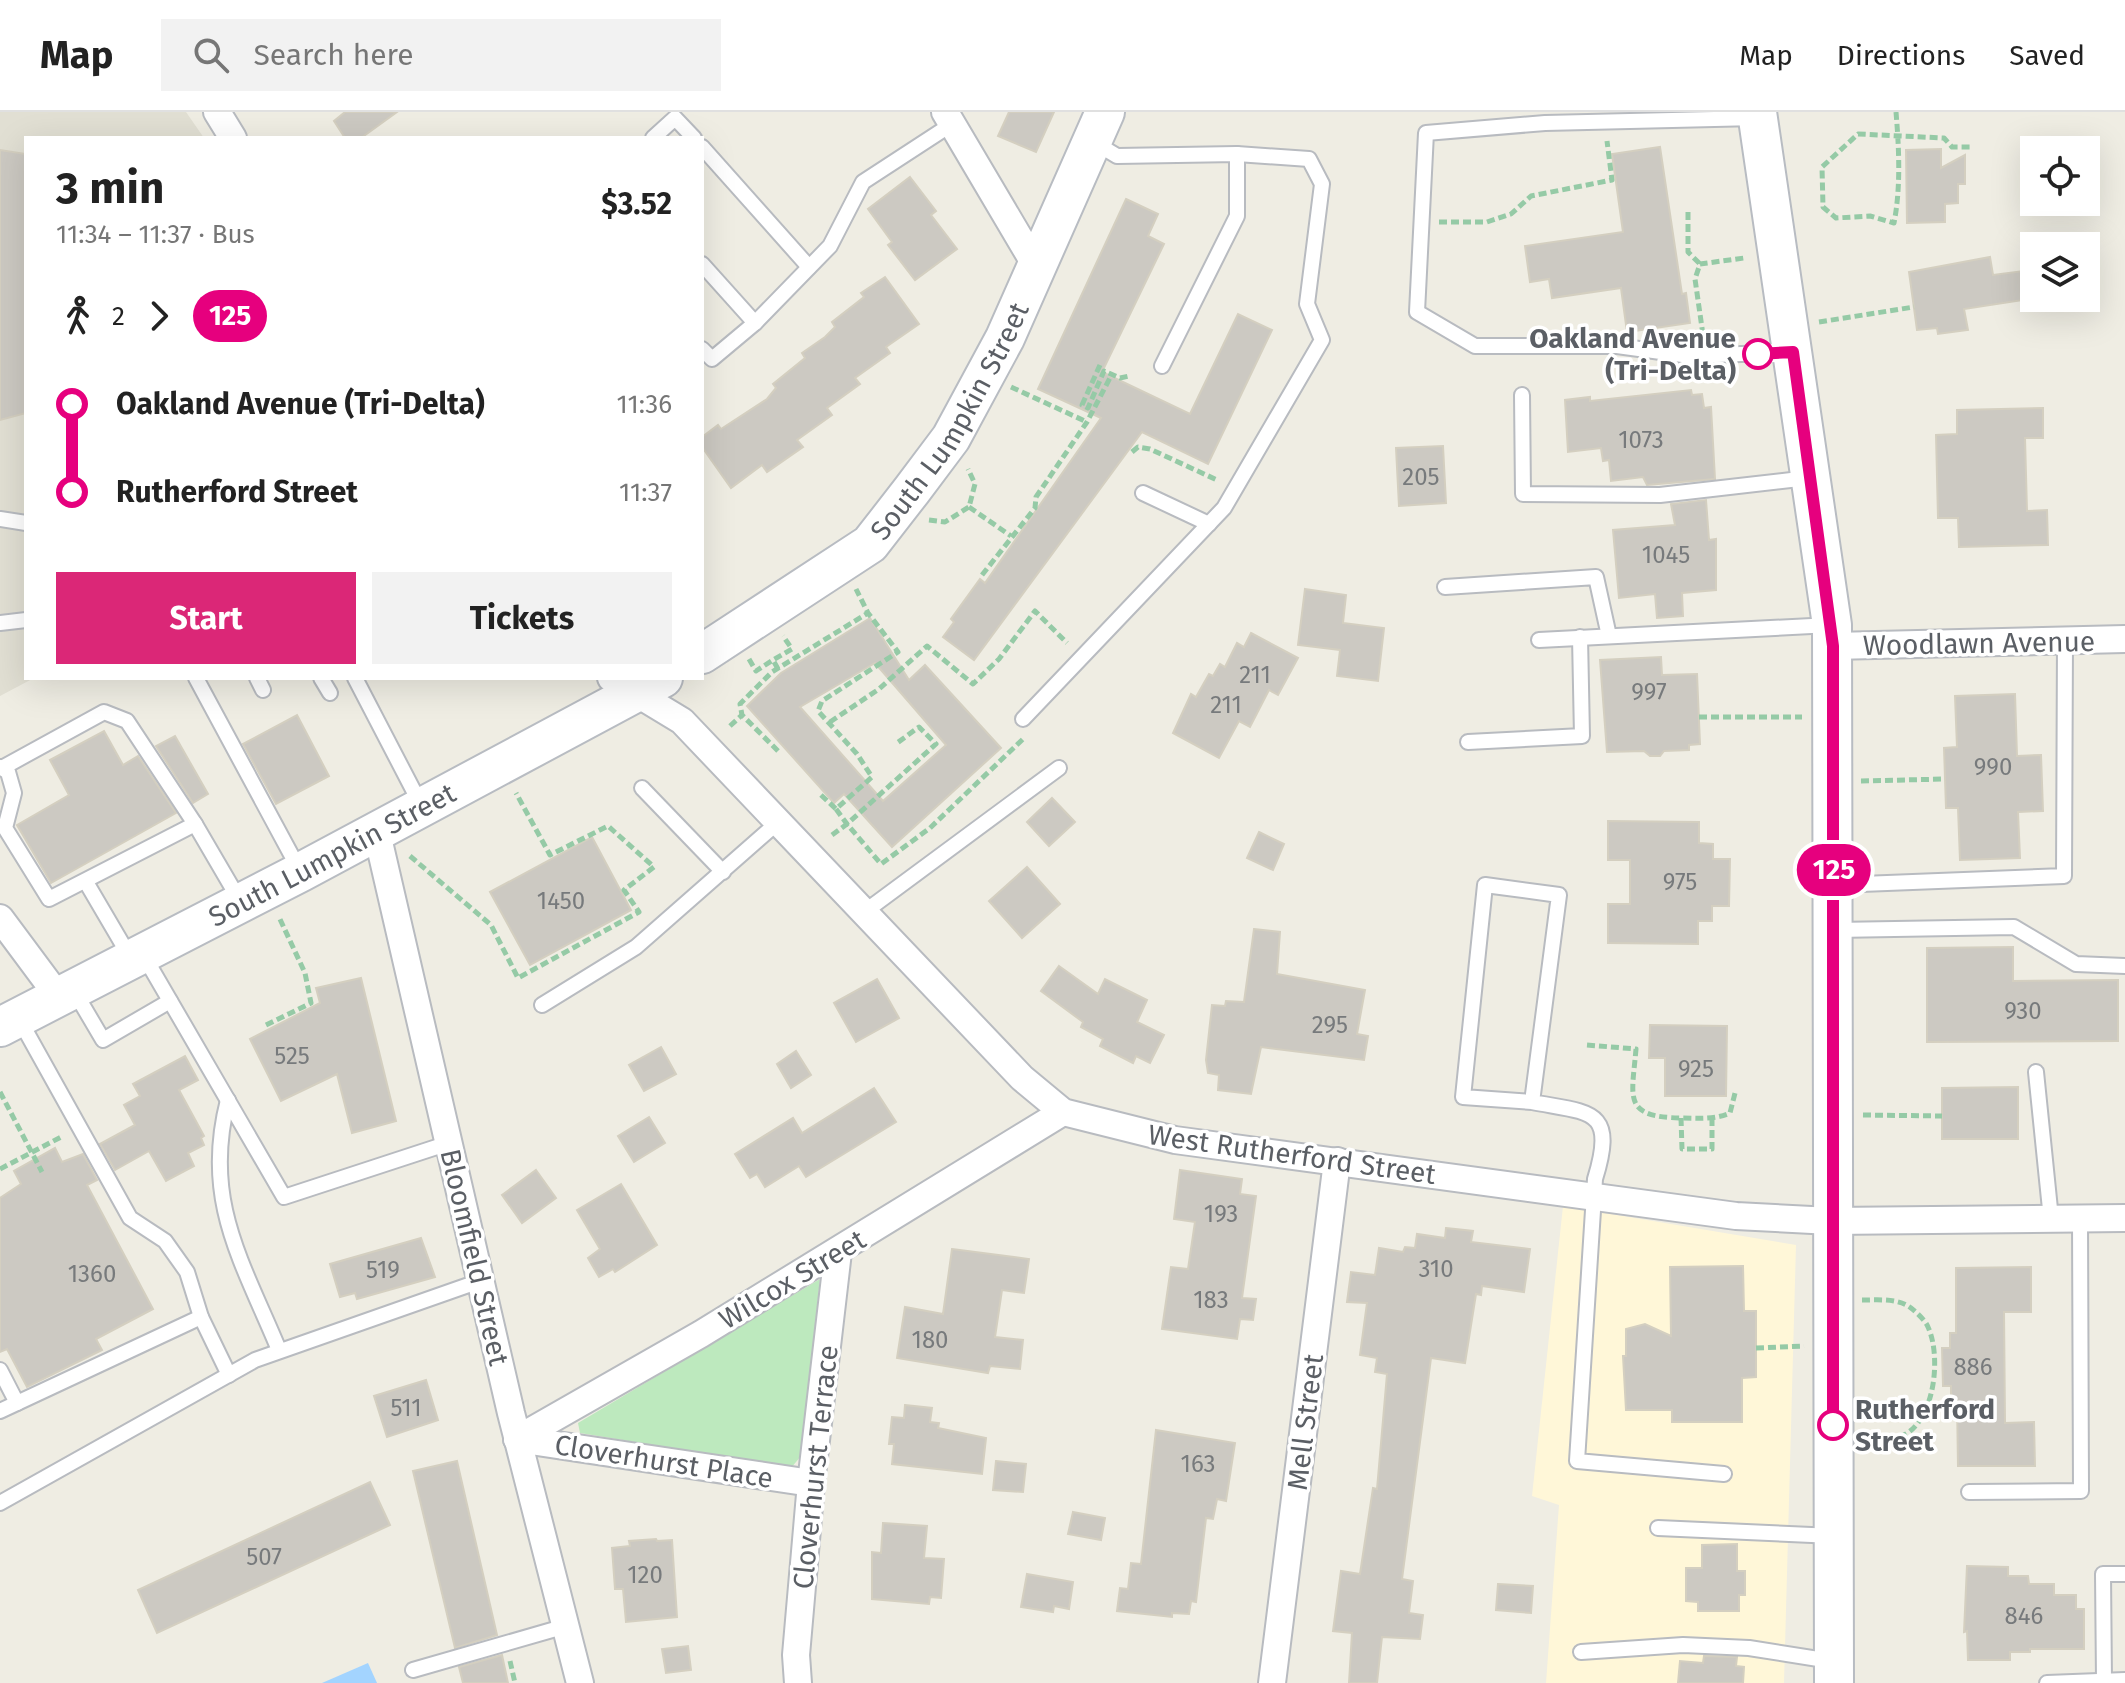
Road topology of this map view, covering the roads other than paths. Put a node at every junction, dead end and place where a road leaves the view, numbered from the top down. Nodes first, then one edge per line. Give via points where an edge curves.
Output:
1 (217, 112) edge
2 (1757, 115) edge
3 (948, 118) edge
4 (1098, 126) edge
5 (232, 136) edge
6 (655, 136) edge
7 (692, 136) edge
8 (704, 149) edge
9 (1237, 154) junction
10 (704, 266) edge
11 (1036, 266) junction
12 (809, 267) junction
13 (755, 323) junction
14 (704, 351) edge
15 (1793, 352) junction
16 (1162, 366) dead end
17 (1522, 395) dead end
18 (1812, 477) junction
19 (1143, 493) dead end
20 (0, 519) edge
21 (24, 523) edge
22 (1209, 524) junction
23 (1445, 587) dead end
24 (24, 620) edge
25 (0, 623) edge
26 (1832, 635) junction
27 (1609, 636) junction
28 (1580, 637) junction
29 (2125, 639) edge
30 (1539, 640) dead end
31 (2065, 641) junction
32 (704, 653) edge
33 (197, 680) edge
34 (322, 680) edge
35 (356, 680) edge
36 (635, 683) edge
37 (330, 693) dead end
38 (1023, 719) dead end
39 (1468, 742) dead end
40 (1, 768) edge
41 (1059, 768) dead end
42 (642, 788) dead end
43 (422, 805) junction
44 (195, 824) junction
45 (776, 824) junction
46 (389, 840) junction
47 (301, 872) junction
48 (723, 872) junction
49 (86, 882) junction
50 (1835, 885) junction
51 (240, 901) junction
52 (863, 913) junction
53 (0, 918) edge
54 (1834, 930) junction
55 (137, 956) junction
56 (2125, 966) edge
57 (65, 992) junction
58 (170, 1001) junction
59 (542, 1005) dead end
60 (9, 1022) edge
61 (2036, 1072) dead end
62 (228, 1100) junction
63 (1532, 1102) junction
64 (1063, 1112) junction
65 (449, 1143) junction
66 (1337, 1161) junction
67 (1596, 1197) junction
68 (2080, 1218) junction
69 (2125, 1218) edge
70 (2051, 1219) junction
71 (1831, 1221) junction
72 (838, 1252) junction
73 (480, 1281) junction
74 (201, 1317) junction
75 (279, 1350) junction
76 (0, 1370) edge
77 (229, 1375) junction
78 (17, 1403) junction
79 (0, 1411) edge
80 (517, 1439) junction
81 (1724, 1474) dead end
82 (811, 1483) junction
83 (1969, 1492) dead end
84 (0, 1503) edge
85 (1658, 1528) dead end
86 (1835, 1536) junction
87 (2125, 1574) edge
88 (566, 1626) junction
89 (1581, 1652) dead end
90 (413, 1670) dead end
91 (1835, 1672) edge
92 (2125, 1680) edge
93 (2104, 1681) junction
94 (580, 1683) edge
95 (798, 1683) edge
96 (1272, 1683) edge
97 (2047, 1683) edge

1 - 5 street
2 - 15 main road
2 - 15 lane via 1426,133 1417,312 1475,346 1617,346 1706,355
3 - 11 street
3 - 12 lane via 863,182 830,246
4 - 9 lane via 1117,156
4 - 11 main road, South Lumpkin Street
6 - 7 lane via 675,118
8 - 12 lane
9 - 16 lane via 1237,216
9 - 22 lane via 1309,159 1322,184 1307,304 1322,340 1235,491
10 - 13 lane
11 - 32 main road, South Lumpkin Street via 1005,338 951,438 870,544
12 - 13 lane
13 - 14 lane via 712,359
15 - 18 main road
17 - 18 lane via 1523,494 1660,495
18 - 26 main road
19 - 22 lane
20 - 21 lane
22 - 38 lane
23 - 27 lane via 1596,577
24 - 25 lane
26 - 27 lane
26 - 31 street, Woodlawn Avenue
26 - 50 main road
27 - 28 lane
28 - 30 lane
28 - 39 lane via 1582,736
29 - 31 street, Woodlawn Avenue
31 - 50 lane via 2064,876
33 - 47 lane
34 - 37 lane
35 - 43 lane
36 - 43 main road, South Lumpkin Street
36 - 45 street, West Rutherford Street via 682,721
40 - 44 lane via 104,712 127,721
40 - 49 lane via 8,772 14,793 5,828 49,899
41 - 52 lane
42 - 48 lane
43 - 46 main road, South Lumpkin Street
44 - 49 lane
44 - 51 lane
45 - 48 lane
45 - 52 street, West Rutherford Street
46 - 47 main road, South Lumpkin Street
46 - 65 street, Bloomfield Street
47 - 51 main road, South Lumpkin Street
48 - 59 lane via 636,947
49 - 55 lane
50 - 54 main road
51 - 55 main road, South Lumpkin Street
52 - 64 street, West Rutherford Street via 1022,1078
53 - 57 street
54 - 56 lane via 2014,927 2076,964
54 - 71 main road
55 - 57 main road, South Lumpkin Street
55 - 58 lane
57 - 58 lane via 103,1040
57 - 60 main road, South Lumpkin Street
58 - 62 lane
60 - 74 lane via 130,1218 165,1241 187,1272
61 - 70 lane
62 - 65 lane via 284,1197
62 - 75 lane via 220,1130 219,1196
63 - 63 lane via 1559,895 1485,885 1463,1097
63 - 67 lane via 1593,1115 1601,1125
64 - 66 street, West Rutherford Street via 1175,1140
64 - 72 street, Wilcox Street
65 - 73 street, Bloomfield Street
66 - 67 street, West Rutherford Street
66 - 96 street, Mell Street
67 - 71 street, West Rutherford Street via 1736,1216
67 - 81 lane via 1577,1461
68 - 69 street, West Rutherford Street
68 - 70 street, West Rutherford Street
68 - 83 lane via 2081,1491
70 - 71 street, West Rutherford Street
71 - 86 main road
72 - 80 street, Wilcox Street
72 - 82 street, Cloverhurst Terrace
73 - 75 lane
73 - 80 street, Bloomfield Street
74 - 77 lane
74 - 78 lane
75 - 77 lane
76 - 78 lane
77 - 84 lane
78 - 79 lane
80 - 82 street, Cloverhurst Place
80 - 88 street, Bloomfield Street
82 - 95 street, Cloverhurst Terrace
85 - 86 lane
86 - 91 main road
87 - 93 lane via 2103,1574
88 - 90 lane
88 - 94 street, Bloomfield Street
89 - 91 lane via 1683,1645 1749,1648
92 - 93 lane
93 - 97 lane

